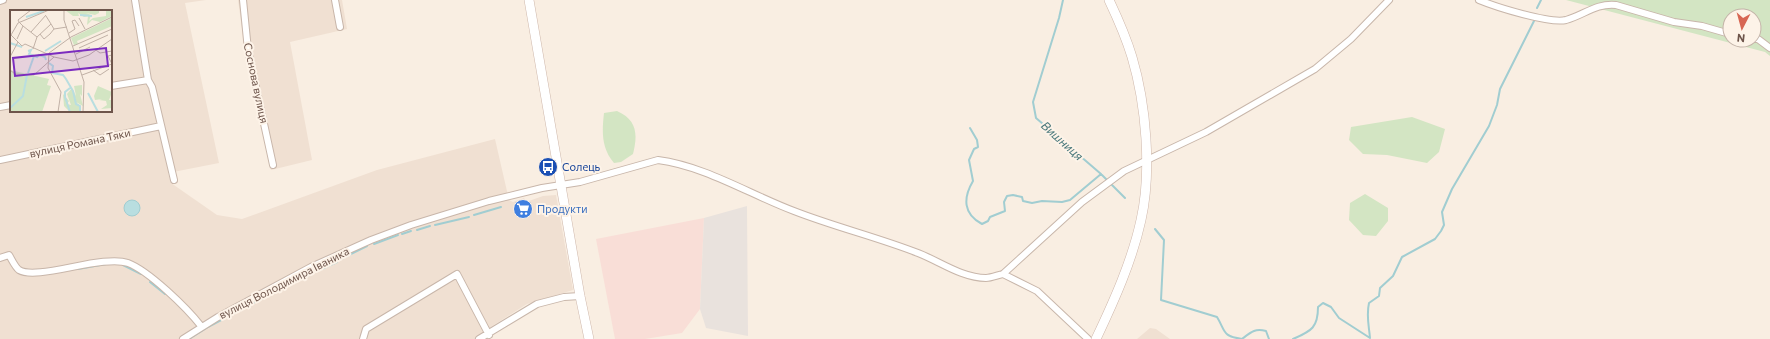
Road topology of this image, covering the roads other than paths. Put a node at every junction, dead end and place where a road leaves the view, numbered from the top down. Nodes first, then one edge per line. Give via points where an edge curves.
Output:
1 (3, 0) edge
2 (135, 0) edge
3 (243, 0) edge
4 (335, 0) edge
5 (529, 0) edge
6 (1109, 0) edge
7 (1389, 0) edge
8 (1479, 0) edge
9 (0, 1) edge
10 (340, 27) dead end
11 (1722, 32) edge
12 (148, 80) junction
13 (112, 86) edge
14 (10, 105) edge
15 (0, 107) edge
16 (161, 126) junction
17 (0, 160) edge
18 (1147, 160) junction
19 (273, 165) dead end
20 (174, 180) dead end
21 (561, 185) junction
22 (0, 258) edge
23 (1003, 274) junction
24 (580, 296) junction
25 (201, 326) junction
26 (487, 337) edge
27 (183, 339) edge
28 (363, 339) edge
29 (479, 339) edge
30 (589, 339) edge
31 (1088, 339) edge
32 (1096, 339) edge

1 - 9 street
2 - 12 street
3 - 19 street, Соснова вулиця via 248,50
4 - 10 street
5 - 21 main road
6 - 18 main road via 1132,58 1141,103
7 - 18 street via 1335,55 1315,69 1206,132
8 - 11 street via 1550,20 1565,20 1595,7 1616,5 1674,22
12 - 13 street
12 - 16 street
14 - 15 street
16 - 17 street, вулиця Романа Тяки
16 - 20 street
18 - 23 street via 1124,171 1082,202
18 - 32 main road via 1146,194 1137,238 1118,292
21 - 23 street, вулиця Володимира Іваника via 658,160 671,162 794,211 918,252 970,275 987,278
21 - 24 main road
21 - 25 street, вулиця Володимира Іваника via 489,201 371,240 311,267
22 - 25 street via 9,255 16,267 26,272 114,261 127,263 145,273 186,309
23 - 31 street via 1037,291
24 - 26 street via 537,304
24 - 30 main road
25 - 27 street, вулиця Володимира Іваника
26 - 28 street via 457,274 366,328
26 - 29 street

